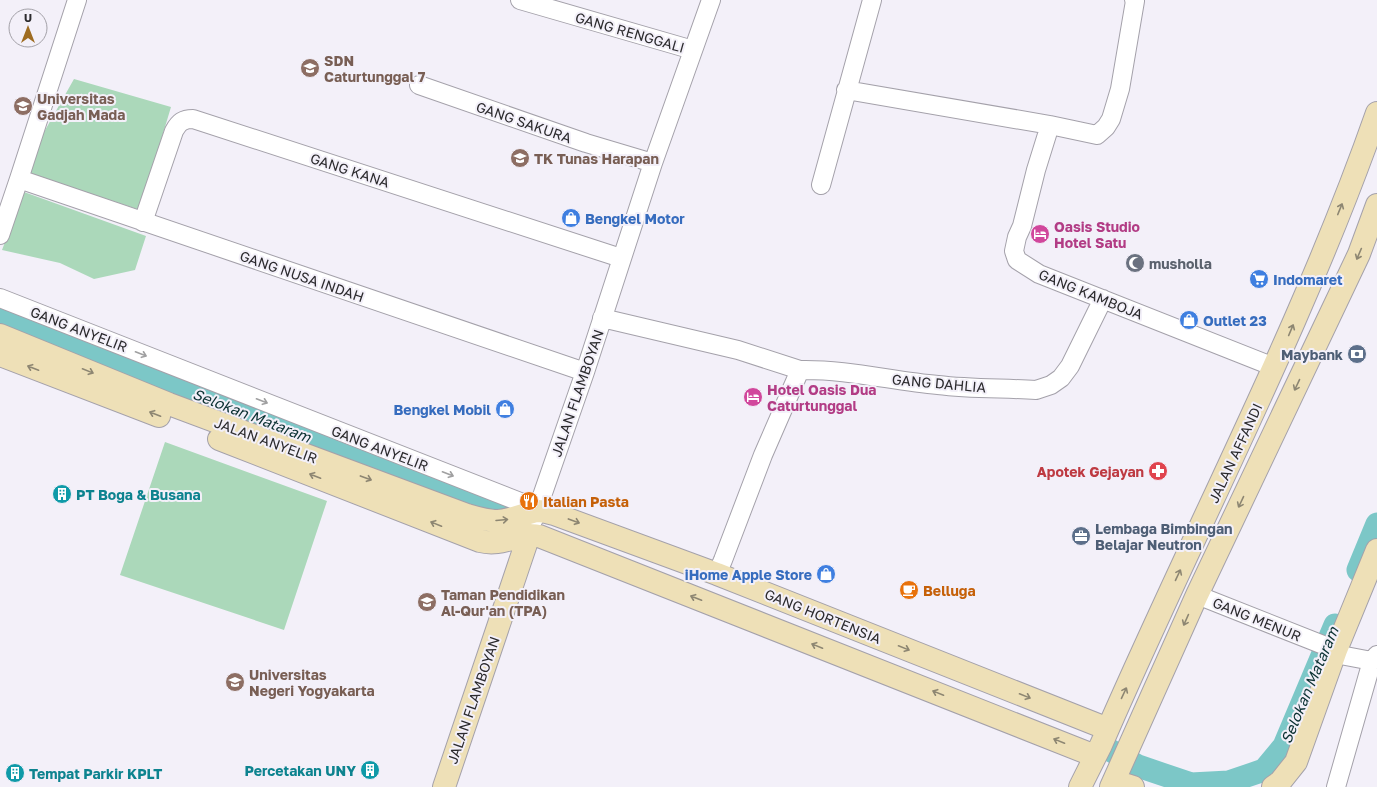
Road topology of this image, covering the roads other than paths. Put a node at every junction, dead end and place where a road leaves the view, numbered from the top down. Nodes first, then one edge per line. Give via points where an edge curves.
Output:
1 (77, 0) edge
2 (520, 0) edge
3 (711, 0) edge
4 (872, 0) edge
5 (1135, 0) edge
6 (693, 50) junction
7 (419, 85) dead end
8 (846, 90) junction
9 (1377, 113) edge
10 (1050, 125) junction
11 (1371, 147) edge
12 (653, 163) junction
13 (19, 179) junction
14 (821, 185) dead end
15 (1377, 205) edge
16 (143, 222) junction
17 (0, 235) edge
18 (621, 258) junction
19 (0, 298) edge
20 (1103, 299) junction
21 (602, 318) junction
22 (0, 335) edge
23 (0, 355) edge
24 (1274, 367) junction
25 (800, 370) junction
26 (585, 372) junction
27 (537, 510) junction
28 (529, 535) junction
29 (1377, 550) edge
30 (717, 574) junction
31 (1197, 595) junction
32 (1329, 649) junction
33 (1374, 658) edge
34 (1108, 729) junction
35 (1095, 756) junction
36 (1119, 781) edge
37 (444, 787) edge
38 (1080, 787) edge
39 (1273, 787) edge
40 (1336, 787) edge

1 - 13 street
2 - 6 street, GANG RENGGALI
3 - 6 street, JALAN FLAMBOYAN
4 - 8 street
5 - 10 street via 1120,89 1106,127 1097,135
6 - 12 street, JALAN FLAMBOYAN
7 - 12 street, GANG SAKURA via 586,143
8 - 10 street
8 - 14 street
9 - 11 main road, JALAN AFFANDI
10 - 20 street, GANG KAMBOJA via 1014,251 1017,260 1039,274
24 -> 11 main road, JALAN AFFANDI
12 - 18 street, JALAN FLAMBOYAN
13 - 16 street, GANG NUSA INDAH
13 - 17 street
15 -> 31 main road, JALAN AFFANDI via 1359,254
16 - 18 street, GANG KANA via 174,131 185,119 193,119
16 - 26 street, GANG NUSA INDAH
18 - 21 street, JALAN FLAMBOYAN
19 -> 27 street, GANG ANYELIR
20 - 24 street, GANG KAMBOJA
20 - 25 street, GANG DAHLIA via 1070,366 1061,378 1036,390 939,386 847,372
21 - 25 street, GANG DAHLIA via 738,350
21 - 26 street, JALAN FLAMBOYAN
22 -> 27 main road, JALAN ANYELIR via 169,404 467,515 498,521
28 -> 23 main road, JALAN ANYELIR via 502,542 485,542 472,538
34 -> 24 main road, JALAN AFFANDI
25 - 30 street via 763,455
26 - 27 street, JALAN FLAMBOYAN
27 - 28 street, JALAN FLAMBOYAN
27 -> 30 main road, GANG HORTENSIA
35 -> 28 main road, GANG HORTENSIA via 539,536
28 - 37 main road, JALAN FLAMBOYAN
29 - 32 main road
30 -> 34 main road, GANG HORTENSIA
31 - 32 street, GANG MENUR
31 -> 36 main road, JALAN AFFANDI via 1133,738
32 - 33 street, GANG MENUR
32 - 39 main road via 1296,762
33 - 40 street
34 - 35 main road, JALAN AFFANDI
35 - 38 main road, JALAN AFFANDI

